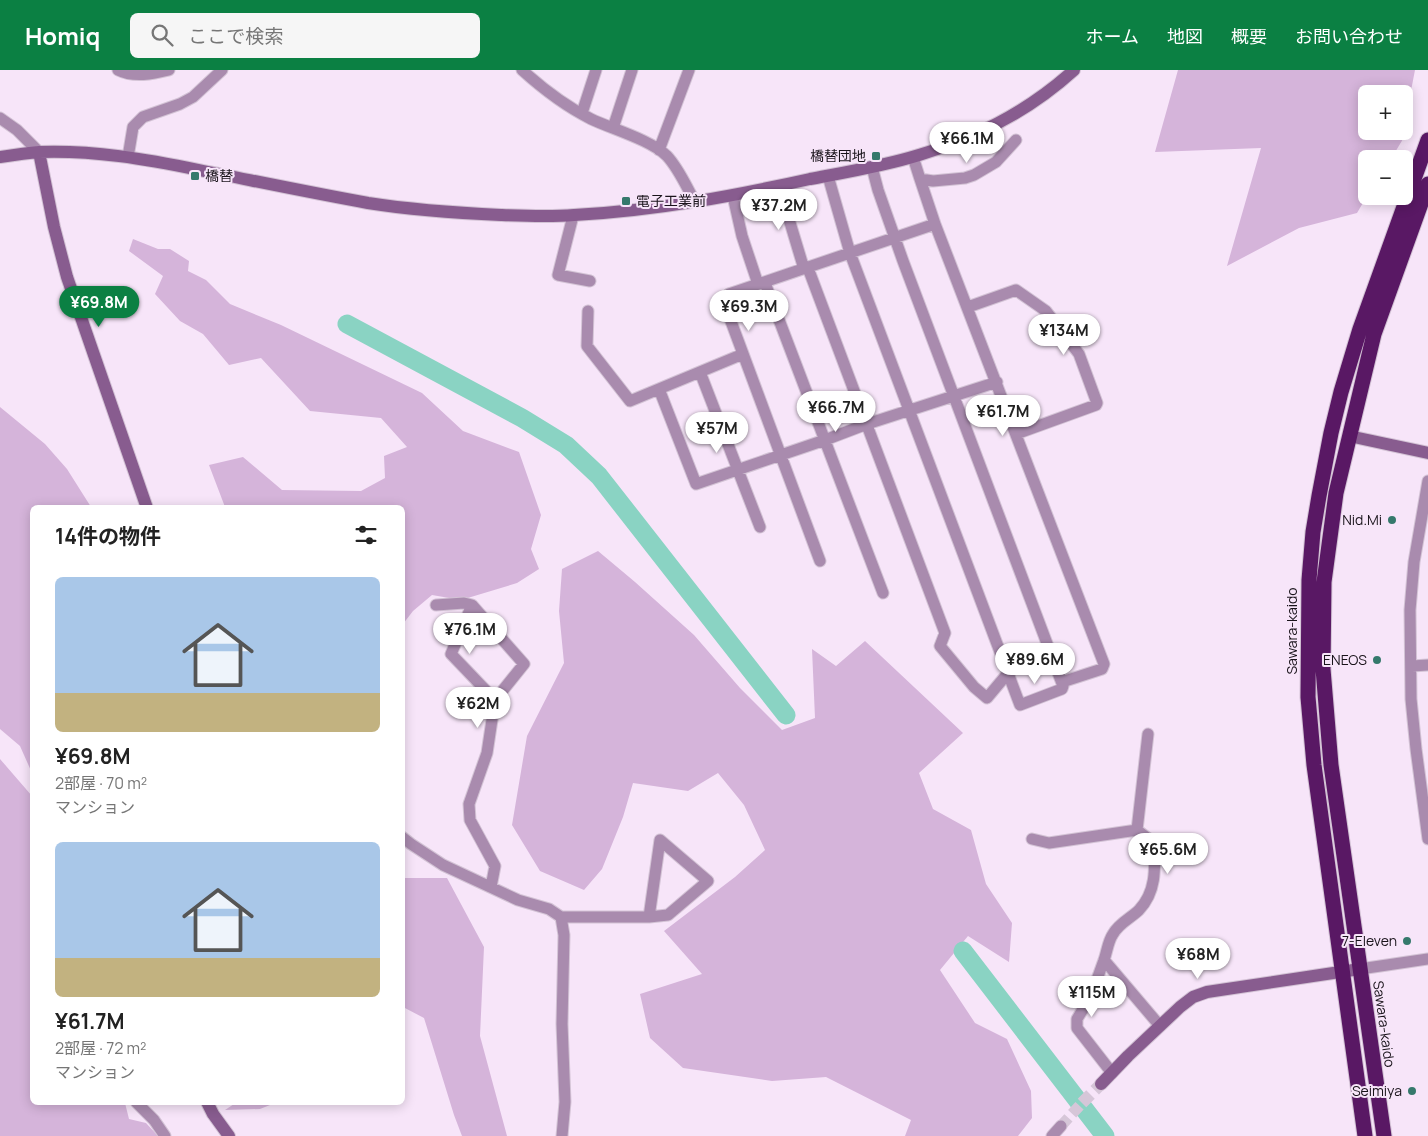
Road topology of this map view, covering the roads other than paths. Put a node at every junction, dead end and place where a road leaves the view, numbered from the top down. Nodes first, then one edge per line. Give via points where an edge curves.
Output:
1 (118, 70) edge
2 (169, 70) edge
3 (222, 70) edge
4 (522, 70) edge
5 (596, 70) edge
6 (632, 70) edge
7 (689, 70) edge
8 (1074, 70) edge
9 (582, 114) junction
10 (0, 118) edge
11 (612, 128) junction
12 (1016, 140) dead end
13 (1428, 140) edge
14 (659, 150) junction
15 (39, 152) junction
16 (0, 157) edge
17 (128, 157) junction
18 (912, 157) junction
19 (872, 167) junction
20 (828, 176) junction
21 (920, 179) junction
22 (1428, 184) edge
23 (779, 186) junction
24 (733, 196) junction
25 (695, 202) junction
26 (573, 216) junction
27 (936, 224) junction
28 (895, 238) junction
29 (850, 253) junction
30 (806, 268) junction
31 (590, 282) dead end
32 (761, 283) junction
33 (968, 307) junction
34 (588, 311) dead end
35 (1367, 332) junction
36 (743, 354) junction
37 (700, 372) junction
38 (996, 382) junction
39 (659, 389) junction
40 (955, 396) junction
41 (910, 411) junction
42 (867, 424) junction
43 (1016, 434) junction
44 (1349, 436) junction
45 (825, 440) junction
46 (1428, 453) edge
47 (781, 455) junction
48 (738, 470) junction
49 (1428, 481) edge
50 (146, 505) edge
51 (760, 527) dead end
52 (820, 561) dead end
53 (883, 593) dead end
54 (436, 605) dead end
55 (472, 605) junction
56 (1428, 665) edge
57 (1412, 666) junction
58 (1008, 673) junction
59 (1062, 682) junction
60 (495, 700) junction
61 (1148, 734) dead end
62 (1137, 830) junction
63 (405, 839) edge
64 (1032, 839) dead end
65 (1428, 839) edge
66 (491, 887) junction
67 (561, 916) junction
68 (649, 917) junction
69 (1428, 959) edge
70 (1104, 960) junction
71 (1360, 969) junction
72 (1342, 972) junction
73 (1160, 1026) junction
74 (1112, 1073) junction
75 (1101, 1084) tunnel mouth
76 (139, 1105) edge
77 (208, 1105) edge
78 (1061, 1126) tunnel mouth
79 (165, 1136) edge
80 (229, 1136) edge
81 (562, 1136) edge
82 (1052, 1136) edge
83 (1365, 1136) edge
84 (1384, 1136) edge

1 - 2 street via 132,75
3 - 17 street via 193,97 143,117 133,128
4 - 9 street via 563,104
5 - 9 street
6 - 11 street
7 - 14 street
8 - 18 street via 1043,96 1013,115 952,144
9 - 11 street
10 - 15 street
11 - 14 street
12 - 21 street via 996,162 974,176 933,181
13 - 35 highway, Sawara-kaido
14 - 25 street via 676,167
15 - 16 street
15 - 17 street via 85,152
15 - 50 street via 67,276
17 - 26 street via 368,202 442,212
18 - 19 street
18 - 21 street
19 - 20 street
19 - 28 street
20 - 23 street
20 - 29 street
21 - 27 street
22 - 35 highway, Sawara-kaido
23 - 24 street
23 - 30 street
24 - 25 street
24 - 32 street via 742,236
25 - 26 street
26 - 31 street via 558,275
27 - 28 street
27 - 33 street
28 - 29 street
28 - 40 street
29 - 30 street
29 - 41 street
30 - 32 street
30 - 42 street
32 - 36 street via 729,294 726,308
32 - 45 street
33 - 38 street
33 - 43 street via 1016,290 1046,311 1079,354 1098,403
34 - 39 street via 587,346 630,401
35 - 44 highway, Sawara-kaido
35 - 72 highway, Sawara-kaido via 1341,392 1331,433 1313,532 1309,580 1308,697
36 - 37 street
36 - 47 street
37 - 39 street
37 - 48 street
38 - 40 street
38 - 43 street
39 - 48 street via 696,484
40 - 41 street
40 - 59 street
41 - 42 street
41 - 58 street
42 - 45 street
42 - 58 street via 945,633 940,646 987,698
43 - 59 street via 1104,664 1102,669
44 - 46 street
44 - 71 highway, Sawara-kaido via 1336,493 1324,582 1324,669 1331,765
45 - 47 street
45 - 53 street
47 - 48 street
47 - 52 street
48 - 51 street
49 - 57 street via 1414,562 1410,610
54 - 55 street
55 - 60 street via 451,654
55 - 60 street via 524,664
56 - 57 street
57 - 65 street via 1412,708
58 - 59 street via 1020,704 1062,689
60 - 66 street via 487,753 469,804 470,820 495,866
61 - 62 street
62 - 64 street via 1050,843
62 - 70 street via 1154,843 1155,877 1139,910 1112,934
63 - 66 street via 443,866
66 - 67 street
67 - 68 street
67 - 81 street via 564,935 562,1024 565,1102
68 - 68 street via 659,850 660,840 708,881 668,915
69 - 71 street
70 - 73 street
70 - 74 street via 1091,996 1077,1019 1077,1028
71 - 72 street
71 - 84 highway, Sawara-kaido
72 - 73 street via 1207,992 1180,1007
72 - 83 highway, Sawara-kaido
73 - 74 street
74 - 75 street
76 - 79 street
77 - 80 street
78 - 82 street

